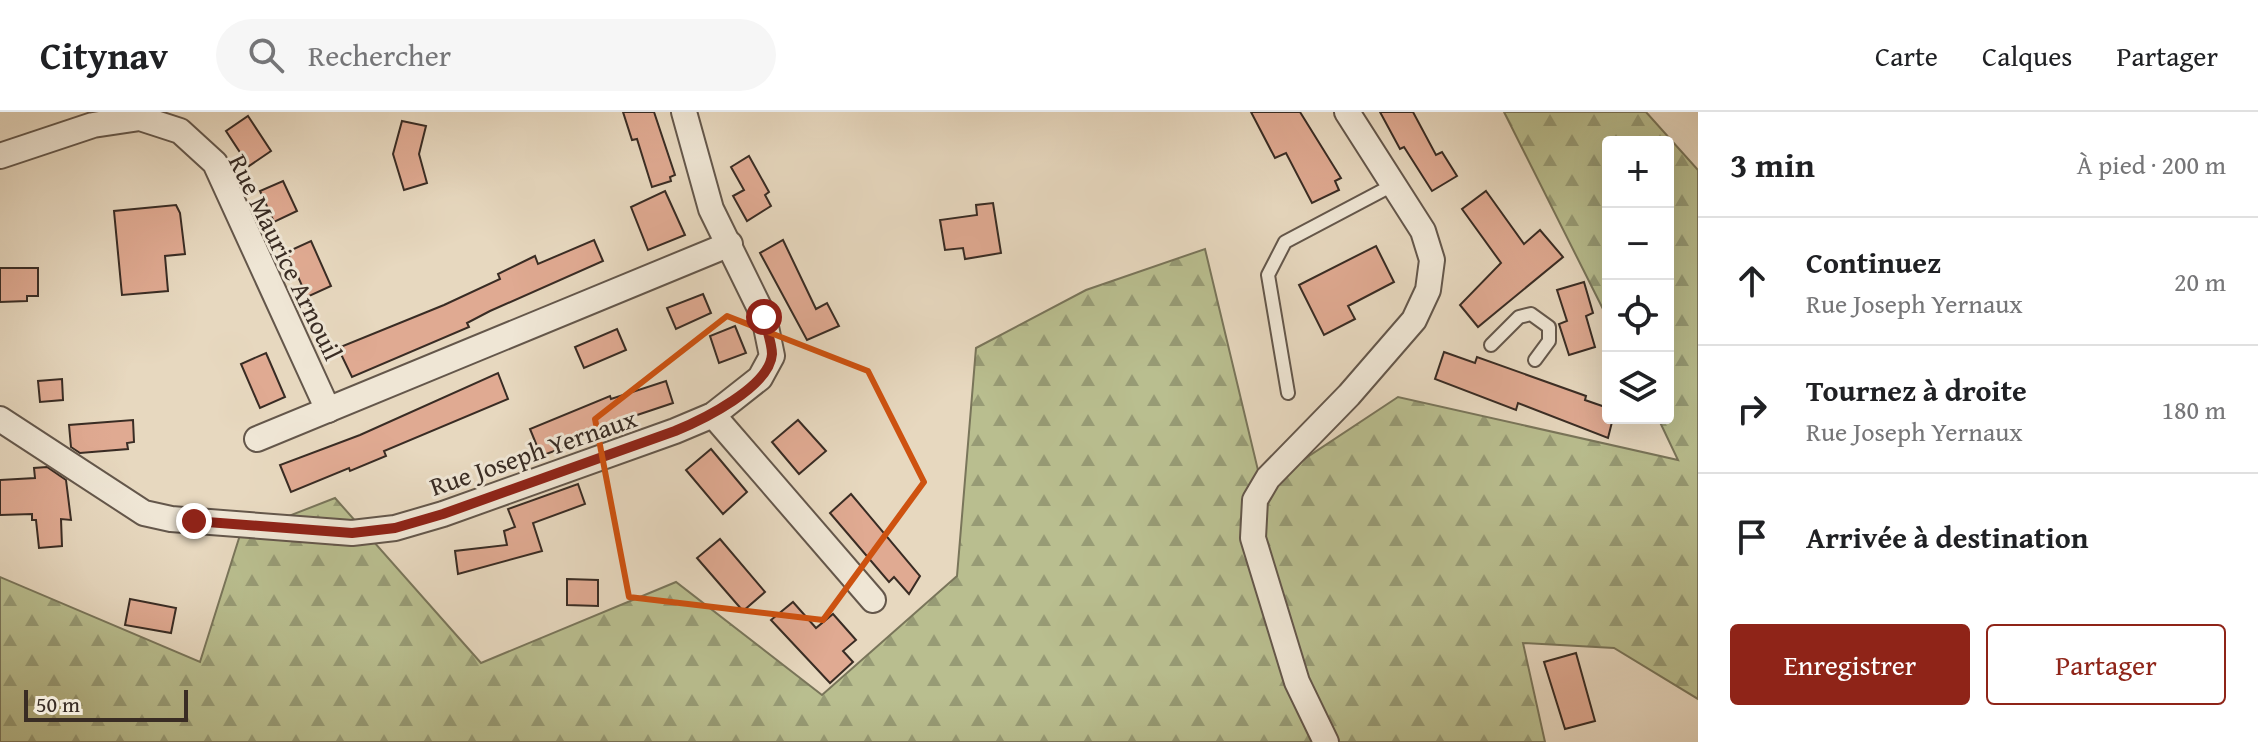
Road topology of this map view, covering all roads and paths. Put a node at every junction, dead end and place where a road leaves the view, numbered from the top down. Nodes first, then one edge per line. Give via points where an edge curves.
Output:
1 (684, 112) edge
2 (1347, 112) edge
3 (0, 156) edge
4 (1391, 186) junction
5 (730, 244) junction
6 (1491, 345) dead end
7 (1535, 360) dead end
8 (1288, 393) dead end
9 (328, 410) junction
10 (713, 415) junction
11 (0, 419) edge
12 (257, 439) dead end
13 (873, 600) dead end
14 (1326, 742) edge

1 - 5 street, Rue Joseph Yernaux via 711,209
2 - 4 street
3 - 9 street, Rue Maurice Arnouil via 93,125 140,118 180,131 215,163
4 - 8 lane via 1285,242 1268,275
4 - 14 street via 1423,231 1432,260 1428,290 1414,320 1268,478 1255,500 1253,538 1297,682
5 - 9 street
5 - 10 street, Rue Joseph Yernaux via 764,317 772,356 760,378
6 - 7 lane via 1519,317 1531,314 1549,327 1549,341
9 - 12 street
10 - 11 street, Rue Joseph Yernaux via 443,514 352,533 144,513
10 - 13 street

